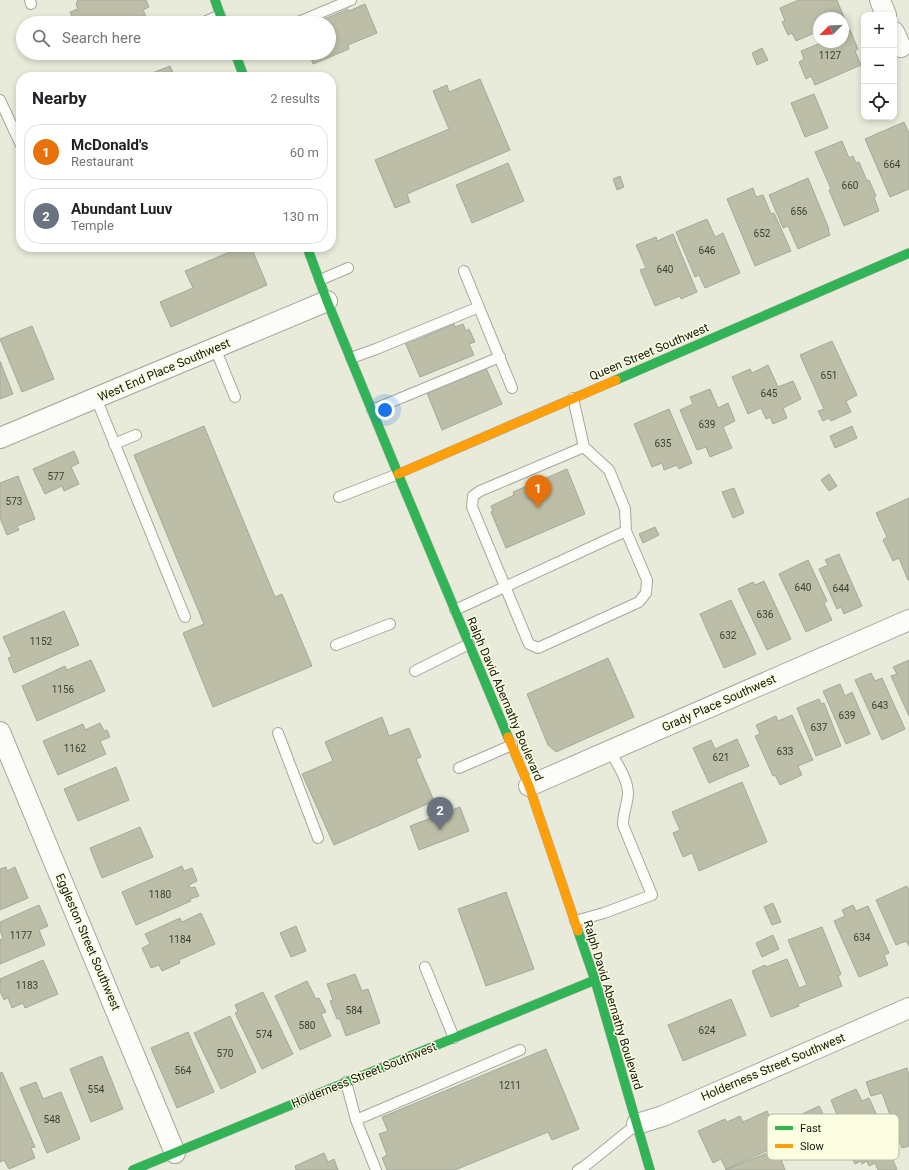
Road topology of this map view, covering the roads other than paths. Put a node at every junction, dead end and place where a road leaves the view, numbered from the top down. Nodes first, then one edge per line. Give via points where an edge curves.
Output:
1 (215, 0) edge
2 (350, 0) edge
3 (880, 0) edge
4 (885, 12) edge
5 (221, 16) edge
6 (312, 16) edge
7 (238, 60) edge
8 (242, 72) edge
9 (0, 100) edge
10 (16, 134) edge
11 (309, 252) edge
12 (909, 253) edge
13 (348, 268) dead end
14 (464, 271) dead end
15 (320, 280) junction
16 (327, 301) junction
17 (479, 307) junction
18 (215, 348) junction
19 (500, 357) junction
20 (351, 358) junction
21 (512, 388) dead end
22 (235, 397) dead end
23 (96, 398) junction
24 (573, 398) junction
25 (372, 410) junction
26 (136, 435) dead end
27 (0, 438) edge
28 (114, 444) junction
29 (584, 447) junction
30 (398, 474) junction
31 (339, 497) dead end
32 (626, 531) junction
33 (505, 587) junction
34 (455, 610) junction
35 (185, 617) dead end
36 (909, 620) edge
37 (390, 624) dead end
38 (469, 644) junction
39 (336, 645) dead end
40 (415, 671) dead end
41 (0, 732) edge
42 (278, 733) dead end
43 (512, 746) junction
44 (610, 751) junction
45 (459, 768) dead end
46 (529, 786) junction
47 (318, 838) dead end
48 (575, 921) junction
49 (425, 967) dead end
50 (595, 980) junction
51 (909, 1008) edge
52 (454, 1038) junction
53 (520, 1050) dead end
54 (346, 1082) junction
55 (356, 1120) junction
56 (637, 1124) junction
57 (175, 1153) junction
58 (134, 1170) edge
59 (376, 1170) edge
60 (578, 1170) edge
61 (650, 1170) edge

1 - 5 main road
2 - 6 lane
3 - 4 street
7 - 8 main road
9 - 10 lane
11 - 15 main road, Ralph David Abernathy Boulevard
12 - 24 main road, Queen Street Southwest
13 - 15 lane
14 - 17 lane
15 - 16 main road, Ralph David Abernathy Boulevard
16 - 18 street, West End Place Southwest
16 - 20 main road, Ralph David Abernathy Boulevard
17 - 19 lane
17 - 20 lane
18 - 22 lane
18 - 23 street, West End Place Southwest
19 - 21 lane
19 - 25 lane
20 - 25 main road, Ralph David Abernathy Boulevard
23 - 27 street, West End Place Southwest
23 - 28 lane
24 - 29 lane
24 - 30 main road, Queen Street Southwest
25 - 30 main road, Ralph David Abernathy Boulevard
26 - 28 lane
28 - 35 lane
29 - 32 lane via 609,470 625,509
29 - 33 lane via 472,496 472,507
30 - 31 lane
30 - 34 main road, Ralph David Abernathy Boulevard
32 - 33 lane
32 - 33 lane via 647,580 646,593 639,602 538,648 529,644
33 - 34 lane
34 - 38 main road, Ralph David Abernathy Boulevard
36 - 44 street, Grady Place Southwest
37 - 39 lane
38 - 40 lane
38 - 43 main road, Ralph David Abernathy Boulevard
41 - 57 street, Eggleston Street Southwest
42 - 47 lane
43 - 45 lane
43 - 46 main road, Ralph David Abernathy Boulevard
44 - 46 street, Grady Place Southwest
44 - 48 lane via 627,786 624,826 652,895
46 - 48 main road, Ralph David Abernathy Boulevard
48 - 50 main road, Ralph David Abernathy Boulevard
49 - 52 lane
50 - 52 main road, Holderness Street Southwest
50 - 56 main road, Ralph David Abernathy Boulevard
51 - 56 street, Holderness Street Southwest via 663,1116
52 - 54 main road, Holderness Street Southwest
53 - 55 lane
54 - 55 lane
54 - 57 main road, Holderness Street Southwest
55 - 59 lane
56 - 60 lane
56 - 61 main road, Ralph David Abernathy Boulevard
57 - 58 main road, Holderness Street Southwest

